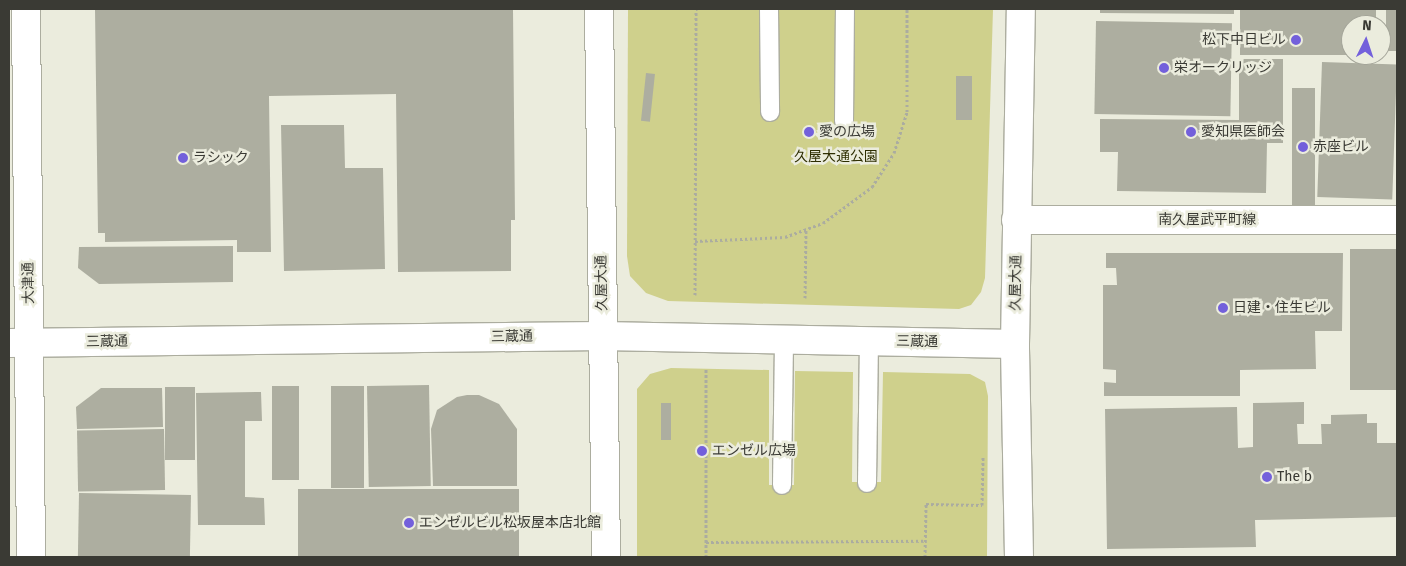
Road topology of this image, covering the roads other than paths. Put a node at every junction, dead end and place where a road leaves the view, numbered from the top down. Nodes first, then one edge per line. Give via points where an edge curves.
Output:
1 (26, 9) edge
2 (599, 9) edge
3 (769, 9) edge
4 (845, 9) edge
5 (1021, 9) edge
6 (770, 112) dead end
7 (844, 121) dead end
8 (1016, 220) junction
9 (1397, 220) edge
10 (602, 336) junction
11 (784, 340) junction
12 (868, 341) junction
13 (19, 343) edge
14 (1015, 344) junction
15 (867, 483) dead end
16 (782, 485) dead end
17 (31, 557) edge
18 (606, 557) edge
19 (1019, 557) edge

1 - 13 street, 大津通
2 - 10 street, 久屋大通
3 - 6 lane
4 - 7 lane
5 - 8 street, 久屋大通
8 - 9 street, 南久屋武平町線
8 - 14 street, 久屋大通
10 - 11 street, 三蔵通
10 - 13 street, 三蔵通
10 - 18 street, 久屋大通
11 - 12 street, 三蔵通
11 - 16 lane
12 - 14 street, 三蔵通
12 - 15 lane
13 - 17 street, 大津通
14 - 19 street, 久屋大通

